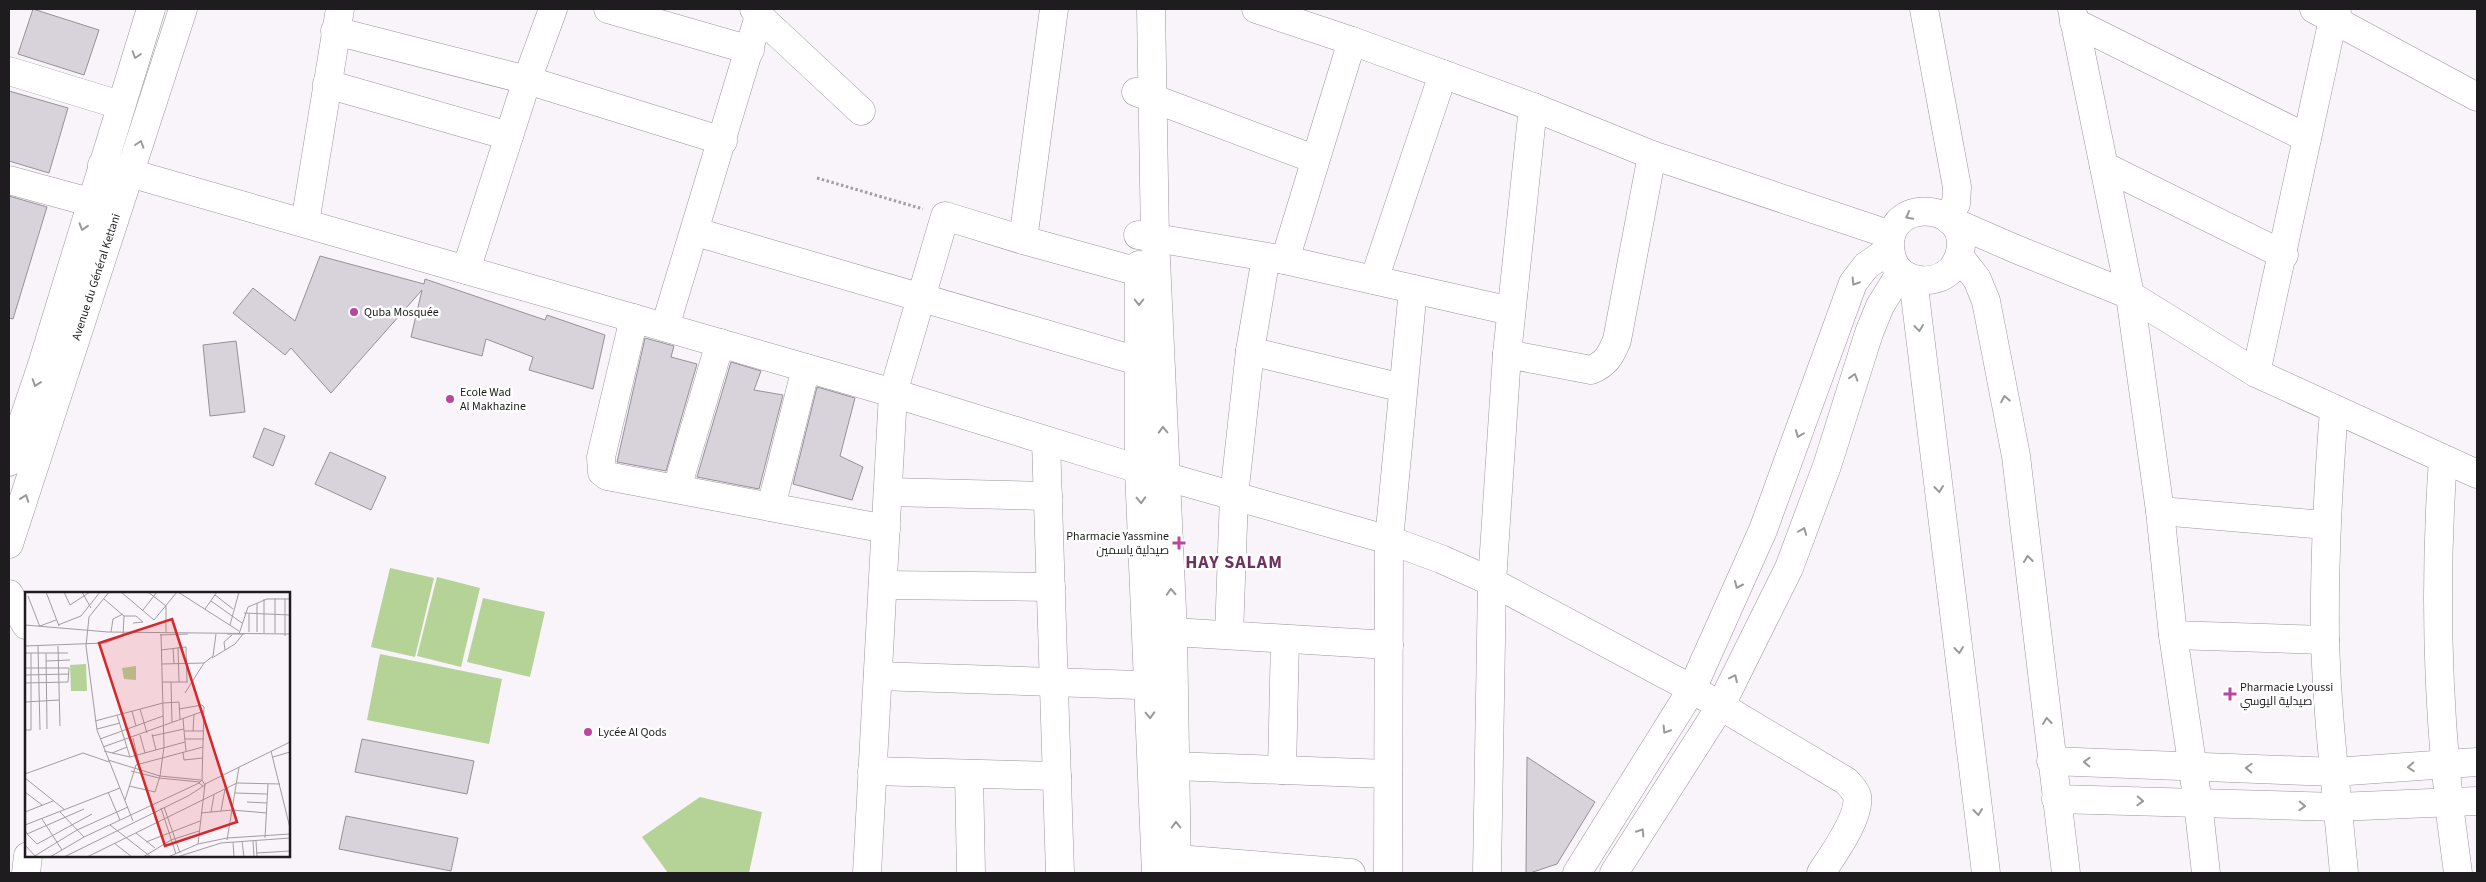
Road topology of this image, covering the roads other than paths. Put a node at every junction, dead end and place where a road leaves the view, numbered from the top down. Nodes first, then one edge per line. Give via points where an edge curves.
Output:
1 (151, 9) edge
2 (183, 9) edge
3 (553, 9) edge
4 (608, 9) edge
5 (1054, 9) edge
6 (1134, 9) edge
7 (1152, 9) edge
8 (1256, 9) edge
9 (1924, 9) edge
10 (2328, 12) edge
11 (756, 13) edge
12 (2073, 15) edge
13 (338, 20) edge
14 (1352, 41) junction
15 (750, 50) junction
16 (9, 71) edge
17 (1443, 74) junction
18 (527, 80) junction
19 (327, 84) junction
20 (1143, 95) junction
21 (2477, 97) edge
22 (120, 105) junction
23 (1533, 107) junction
24 (862, 111) dead end
25 (509, 136) junction
26 (2307, 138) junction
27 (723, 141) junction
28 (1652, 155) junction
29 (1314, 159) junction
30 (102, 165) junction
31 (2104, 166) junction
32 (131, 173) junction
33 (9, 180) edge
34 (91, 202) junction
35 (119, 210) junction
36 (1948, 218) junction
37 (304, 223) junction
38 (696, 232) junction
39 (1147, 236) junction
40 (1023, 240) junction
41 (2018, 250) junction
42 (2284, 254) junction
43 (1959, 255) junction
44 (1276, 259) junction
45 (1899, 259) junction
46 (466, 270) junction
47 (1139, 272) junction
48 (1374, 280) junction
49 (1413, 289) junction
50 (2130, 295) junction
51 (921, 298) junction
52 (1511, 311) junction
53 (634, 318) junction
54 (665, 327) junction
55 (720, 343) junction
56 (1250, 351) junction
57 (1507, 354) junction
58 (1138, 361) junction
59 (806, 368) junction
60 (2256, 373) junction
61 (1403, 388) junction
62 (894, 393) junction
63 (2334, 410) junction
64 (1046, 440) junction
65 (2443, 460) junction
66 (9, 462) edge
67 (1139, 469) junction
68 (2477, 474) edge
69 (1165, 477) junction
70 (678, 488) junction
71 (888, 492) junction
72 (1048, 496) junction
73 (1234, 496) junction
74 (771, 506) junction
75 (2160, 511) junction
76 (2325, 525) junction
77 (886, 529) junction
78 (1389, 540) junction
79 (9, 544) edge
80 (1492, 582) junction
81 (883, 585) junction
82 (1051, 587) junction
83 (9, 594) edge
84 (25, 623) edge
85 (1173, 632) junction
86 (1229, 635) junction
87 (2173, 636) junction
88 (1285, 639) junction
89 (2325, 640) junction
90 (1389, 645) junction
91 (878, 676) junction
92 (1054, 683) junction
93 (1161, 686) junction
94 (1692, 689) junction
95 (1720, 708) junction
96 (2052, 761) junction
97 (2477, 762) edge
98 (2444, 765) junction
99 (1174, 766) junction
100 (2193, 766) junction
101 (1282, 770) junction
102 (872, 772) junction
103 (2334, 772) junction
104 (969, 774) junction
105 (1388, 774) junction
106 (1057, 776) junction
107 (2056, 799) junction
108 (2477, 801) edge
109 (2448, 802) junction
110 (2198, 803) junction
111 (2338, 807) junction
112 (28, 857) edge
113 (1170, 868) edge
114 (26, 873) edge
115 (866, 873) edge
116 (971, 873) edge
117 (1060, 873) edge
118 (1351, 873) edge
119 (1388, 873) edge
120 (1487, 873) edge
121 (1577, 873) edge
122 (1614, 873) edge
123 (1821, 873) edge
124 (1986, 873) edge
125 (2066, 873) edge
126 (2206, 873) edge
127 (2344, 873) edge
128 (2458, 873) edge

1 -> 22 street
32 -> 2 street, Avenue du Général Kettani
3 - 18 street
4 - 15 street
5 - 40 street
6 - 20 street
7 - 20 street
8 - 14 street
9 - 36 street via 1957,187 1956,204
10 - 21 street
10 - 26 street
11 - 15 street
11 - 24 street
12 - 26 street
12 - 31 street
13 - 18 street
13 - 19 street
14 - 17 street
14 - 29 street
15 - 27 street
16 - 22 street
17 - 23 street
17 - 48 street
18 - 25 street
18 - 27 street
19 - 25 street
19 - 37 street
20 - 29 street
20 - 39 street
22 - 30 street
23 - 28 street
23 - 52 street
25 - 46 street
26 - 42 street
27 - 38 street
28 - 45 street
28 - 57 street via 1617,340 1603,366 1591,370
29 - 44 street
30 - 32 street
30 - 34 street
31 - 42 street
31 - 50 street
32 - 35 street, Avenue du Général Kettani
32 - 37 street
33 - 34 street
34 - 35 street
34 -> 66 street
79 -> 35 street, Avenue du Général Kettani
36 - 41 street
36 - 43 street via 1960,241
36 -> 45 street via 1934,211 1921,211 1898,223
37 - 46 street
38 - 51 street
38 - 54 street
39 - 44 street
39 - 47 street
69 -> 39 street
40 - 47 street
40 - 51 street via 945,216
41 - 43 street
41 - 50 street
42 - 60 street
43 - 45 street via 1952,269 1941,278 1927,281
96 -> 43 street via 2016,456 1986,301 1977,279
44 - 48 street
44 - 56 street
45 -> 94 street via 1866,266 1853,282 1762,530
95 -> 45 street via 1789,568 1827,466 1869,333
45 -> 124 street
46 - 53 street
47 -> 58 street
48 - 49 street
49 - 52 street
49 - 61 street
50 - 60 street
50 - 75 street
51 - 58 street
51 - 62 street
52 - 57 street
53 - 54 street
53 - 70 street via 601,457 602,472 607,476
54 - 55 street
55 - 59 street
55 - 70 street
56 - 61 street
56 - 73 street
57 - 80 street
58 - 67 street
59 - 62 street
59 - 74 street
60 - 63 street
61 - 78 street
62 - 64 street
62 - 71 street
63 - 65 street
63 - 76 street
64 - 67 street
64 - 72 street
65 - 68 street
65 - 98 street via 2437,583
67 - 69 street
67 -> 93 street
69 - 73 street
85 -> 69 street
70 - 74 street
71 - 72 street
71 - 77 street
72 - 82 street
73 - 78 street
73 - 86 street
74 - 77 street
75 - 76 street
75 - 87 street
76 - 89 street
77 - 81 street
78 - 80 street
78 - 90 street
80 - 94 street
80 - 120 street
81 - 82 street
81 - 91 street
82 - 92 street
83 - 84 street
85 - 86 street
85 - 93 street
86 - 88 street
87 - 89 street
87 - 100 street
88 - 90 street
88 - 101 street
89 - 103 street
90 - 105 street
91 - 92 street
91 - 102 street
92 - 93 street
92 - 106 street
93 - 99 street
93 -> 113 street
94 - 95 street
94 -> 121 street
122 -> 95 street
95 - 123 street via 1823,766 1855,791 1857,804 1853,817
100 -> 96 street
96 - 107 street
97 - 98 street
98 -> 103 street
98 - 109 street
99 - 101 street
113 -> 99 street
103 -> 100 street
100 - 110 street
101 - 105 street
102 - 104 street
102 - 115 street
103 - 111 street
104 - 106 street
104 - 116 street
105 - 119 street
106 - 117 street
107 -> 110 street
107 - 125 street
108 - 109 street
109 - 111 street
109 - 128 street
110 -> 111 street
110 - 126 street
111 - 127 street
112 - 114 street
113 - 118 street

